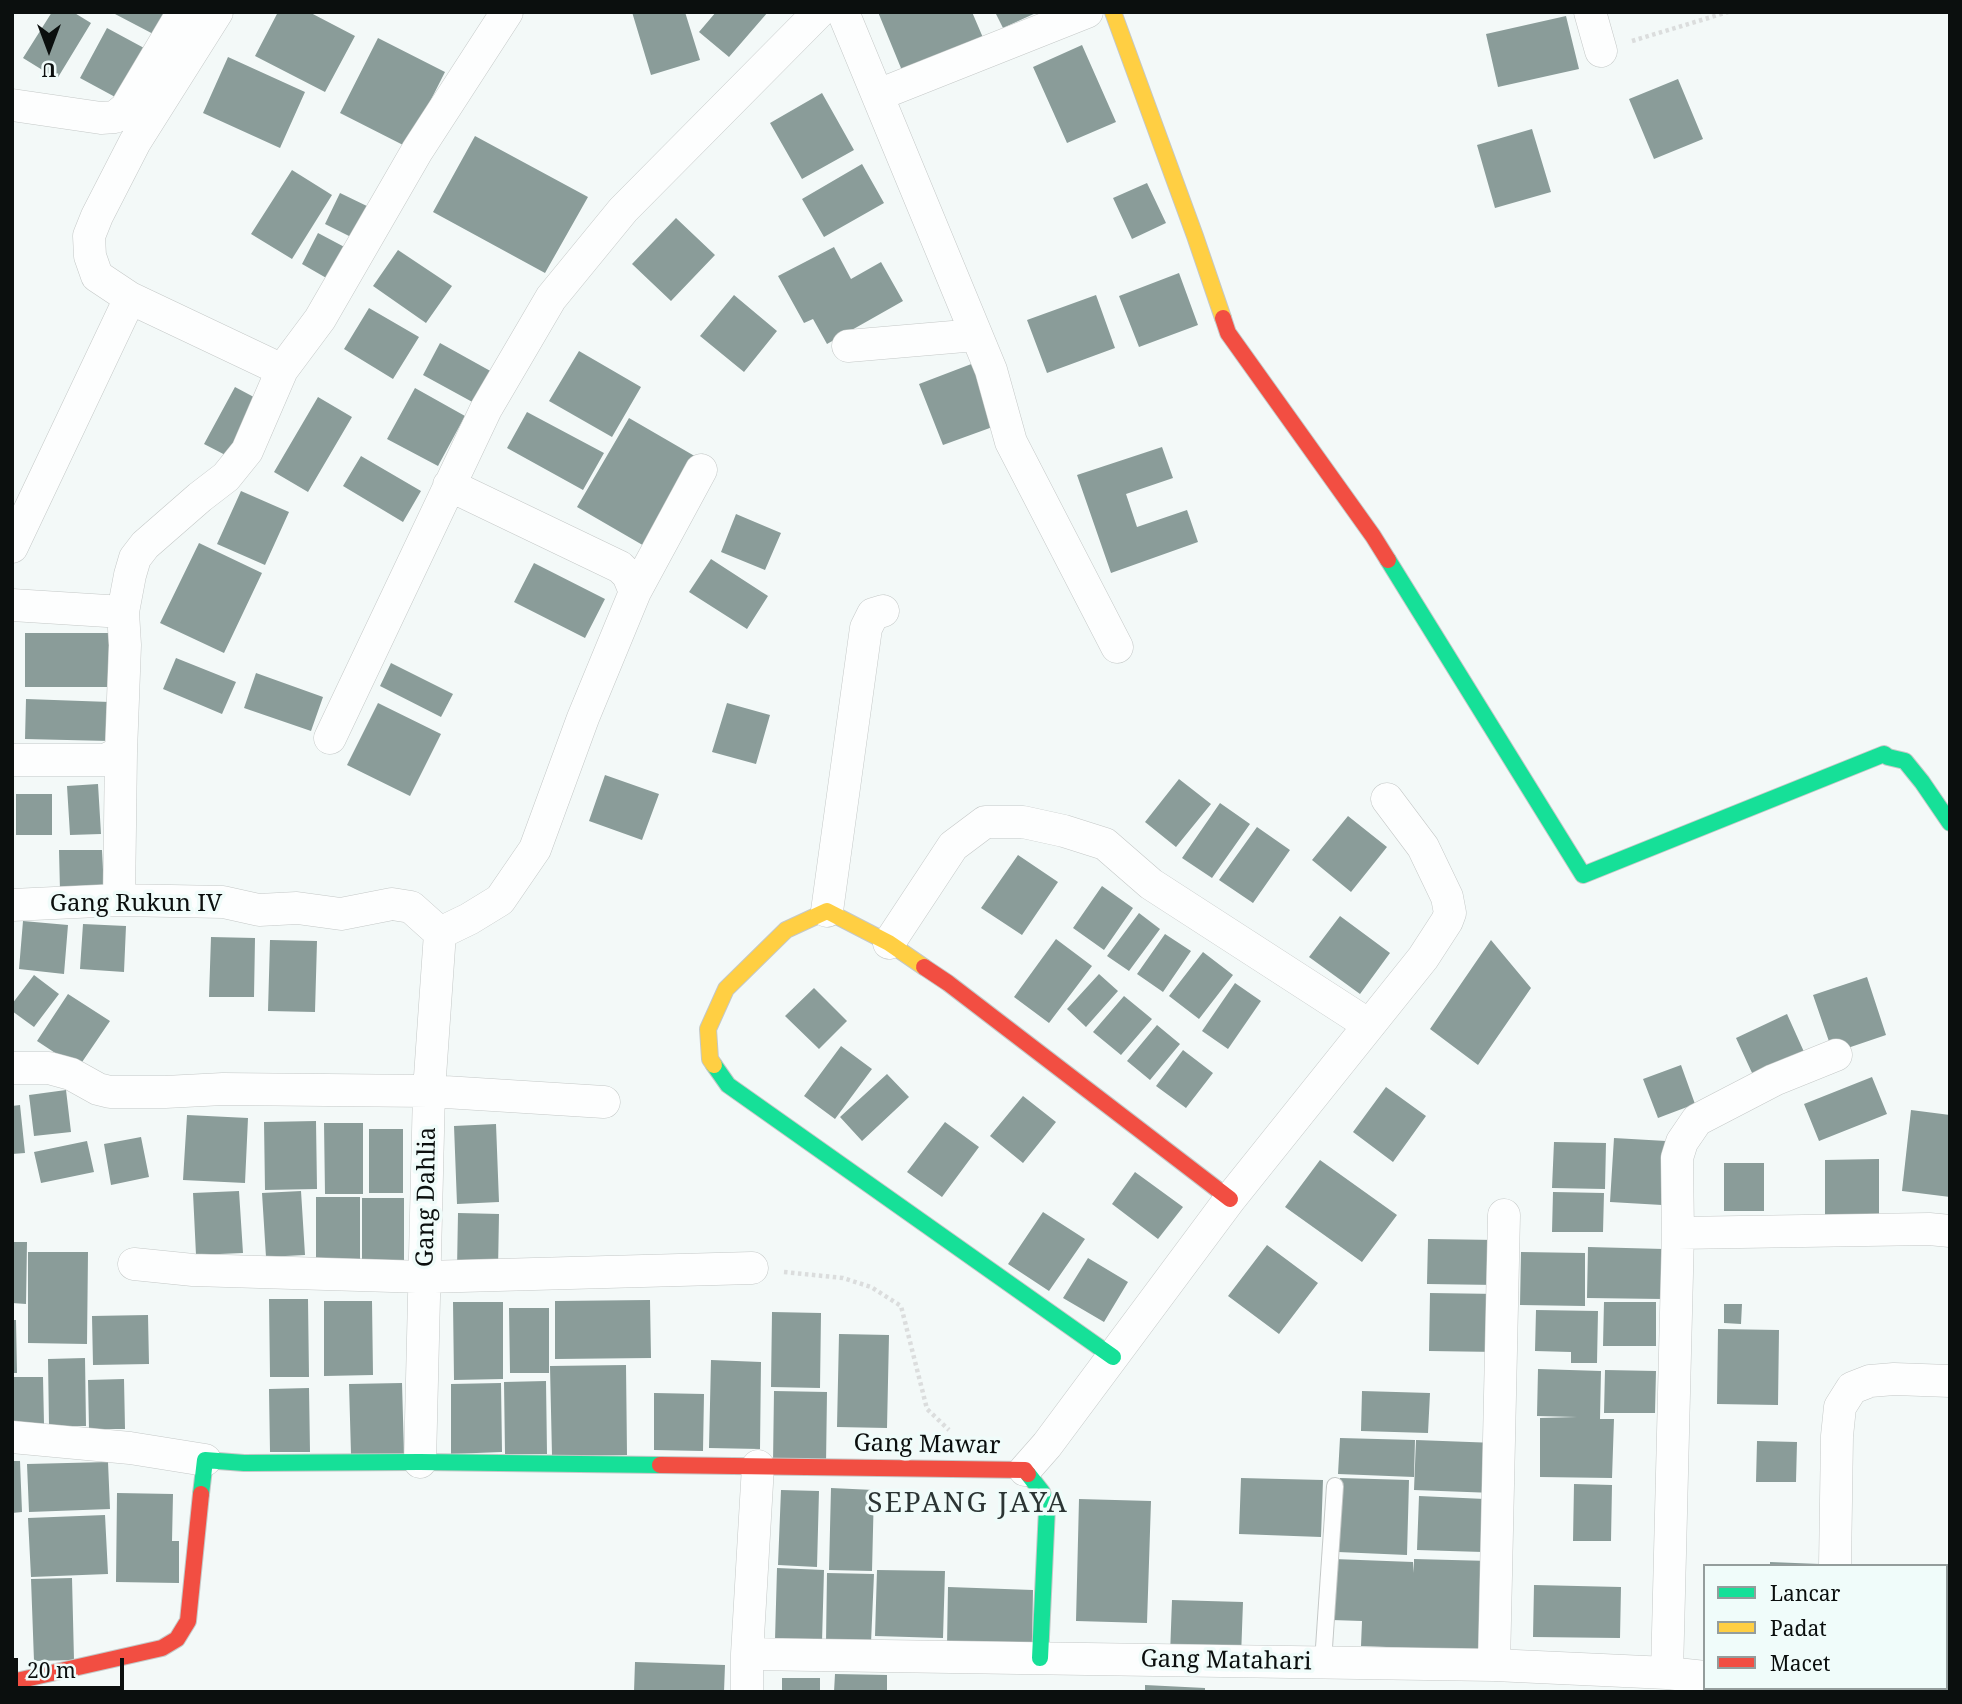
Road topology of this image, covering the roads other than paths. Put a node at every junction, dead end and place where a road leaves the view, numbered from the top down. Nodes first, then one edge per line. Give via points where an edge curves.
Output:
1 (183, 12) edge
2 (217, 12) edge
3 (507, 12) edge
4 (818, 12) edge
5 (843, 12) edge
6 (1087, 12) edge
7 (1113, 12) edge
8 (1590, 12) edge
9 (1601, 51) road end
10 (877, 95) junction
11 (12, 105) edge
12 (130, 298) junction
13 (976, 335) junction
14 (848, 346) dead end
15 (282, 370) junction
16 (701, 470) dead end
17 (449, 485) junction
18 (12, 547) edge
19 (635, 592) junction
20 (12, 605) edge
21 (883, 611) dead end
22 (122, 612) junction
23 (1117, 647) dead end
24 (330, 738) dead end
25 (121, 752) junction
26 (12, 760) edge
27 (1387, 799) dead end
28 (1950, 823) edge
29 (120, 900) junction
30 (12, 905) edge
31 (827, 911) junction
32 (440, 933) junction
33 (888, 943) junction
34 (1369, 1025) junction
35 (1836, 1055) dead end
36 (12, 1068) edge
37 (429, 1091) junction
38 (604, 1102) dead end
39 (1230, 1199) junction
40 (1504, 1215) dead end
41 (1950, 1231) edge
42 (1678, 1233) junction
43 (134, 1264) dead end
44 (752, 1268) road end
45 (425, 1277) junction
46 (1113, 1357) junction
47 (1950, 1381) edge
48 (12, 1437) edge
49 (205, 1460) junction
50 (420, 1462) junction
51 (758, 1466) junction
52 (1026, 1469) junction
53 (1335, 1486) dead end
54 (1835, 1564) edge
55 (747, 1654) junction
56 (1040, 1658) junction
57 (1323, 1662) junction
58 (1494, 1665) junction
59 (1667, 1673) junction
60 (1703, 1677) edge
61 (1361, 1678) edge
62 (12, 1682) edge
63 (747, 1692) edge

1 - 11 street via 126,108 115,117
2 - 12 street via 135,142 89,236 97,276
3 - 15 street via 417,151 320,319
4 - 17 street via 623,210 551,298 486,409
5 - 10 street
6 - 10 street
7 - 28 street via 1228,332 1373,536 1583,875 1884,754 1905,761
8 - 9 street
10 - 13 street
12 - 15 street
12 - 18 street
13 - 14 street
13 - 23 street via 1011,442
15 - 22 street via 247,451 226,477 135,558
16 - 19 street
17 - 19 street via 620,567
17 - 24 street
19 - 32 street via 535,849 500,900
20 - 22 street
21 - 31 street via 873,614 866,628
22 - 25 street
25 - 26 street via 105,760
25 - 29 street
27 - 34 street via 1423,847 1450,913 1423,958
29 - 30 street, Gang Rukun IV
29 - 32 street, Gang Rukun IV via 223,902 259,910 297,908 341,914 392,904 411,907
31 - 33 street
31 - 46 street via 786,930 726,989 708,1029 710,1059 728,1085
32 - 37 street, Gang Dahlia
33 - 34 street via 953,846 985,822 1023,822 1105,844 1151,884
33 - 39 street via 948,983
34 - 39 street
35 - 42 street via 1774,1080 1697,1120 1677,1158
36 - 37 street via 49,1068 110,1092
37 - 38 street
37 - 45 street, Gang Dahlia
39 - 46 street
40 - 58 street
41 - 42 street
42 - 59 street
43 - 45 street
44 - 45 street
45 - 50 street, Gang Dahlia
46 - 52 street
47 - 54 street via 1870,1381 1852,1388 1840,1407
48 - 49 street
49 - 50 street, Gang Mawar
49 - 62 street via 188,1621 177,1639 162,1648
50 - 51 street, Gang Mawar
51 - 52 street, Gang Mawar
51 - 55 street
52 - 56 street, Gang Mawar via 1047,1508
53 - 57 lane
55 - 56 street, Gang Matahari
55 - 63 street
56 - 57 street, Gang Matahari
57 - 61 street, Gang Matahari
58 - 59 street, Gang Matahari
58 - 61 street, Gang Matahari
59 - 60 street, Gang Matahari

